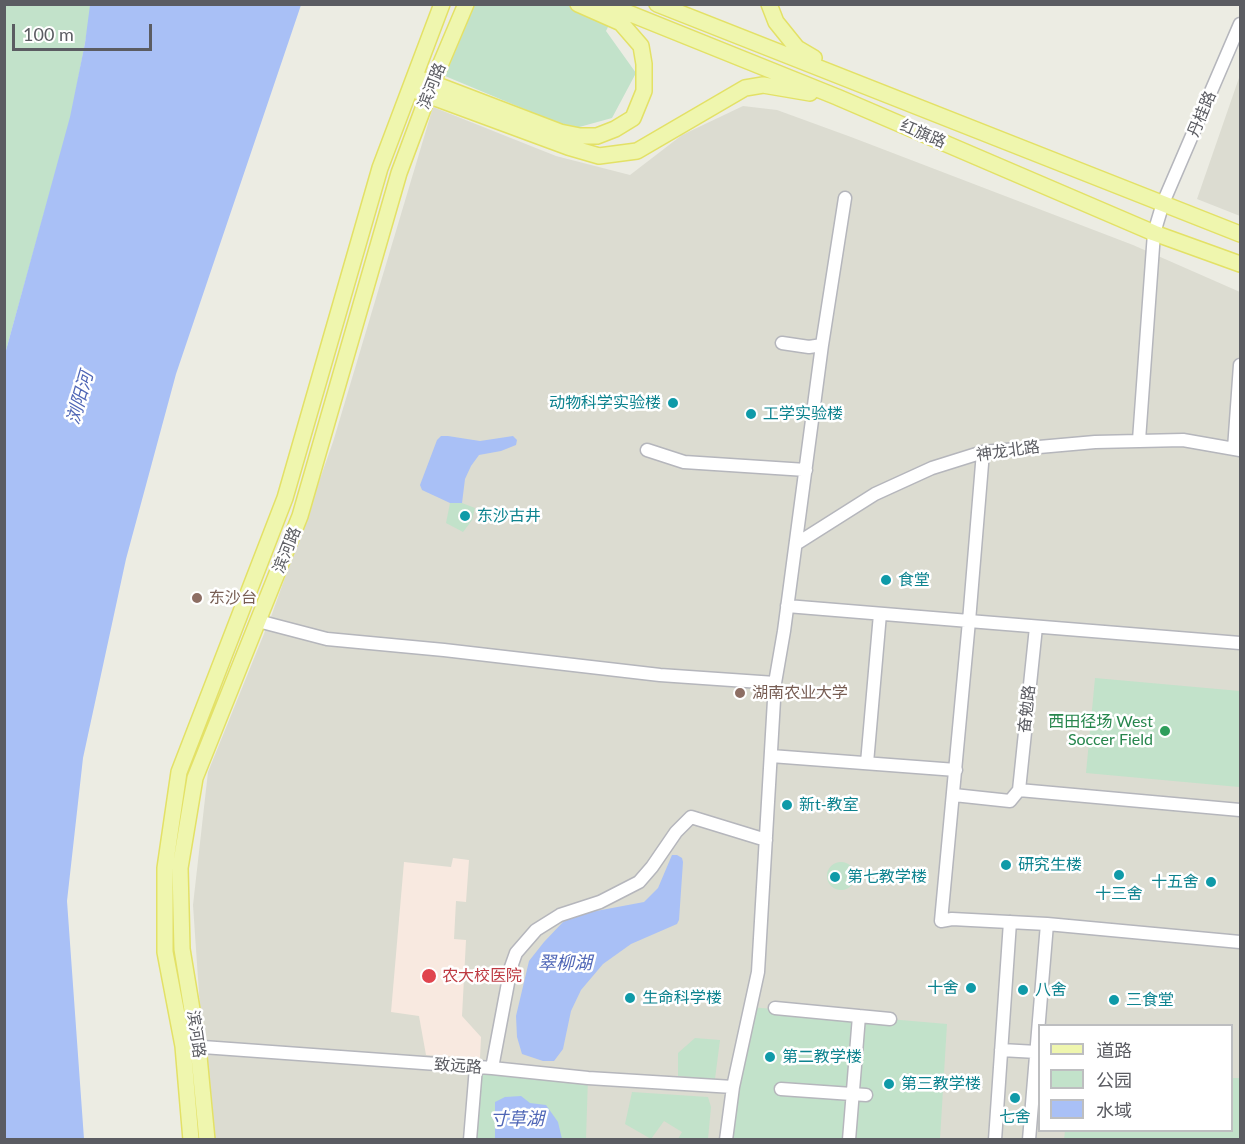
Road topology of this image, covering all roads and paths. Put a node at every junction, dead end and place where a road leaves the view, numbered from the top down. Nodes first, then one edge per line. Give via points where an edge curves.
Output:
1 (442, 4) edge
2 (466, 4) edge
3 (578, 4) edge
4 (657, 4) edge
5 (769, 4) edge
6 (606, 5) edge
7 (1240, 24) edge
8 (845, 77) junction
9 (413, 83) junction
10 (431, 88) junction
11 (837, 97) junction
12 (844, 198) dead end
13 (1163, 203) junction
14 (1154, 233) junction
15 (1240, 234) edge
16 (1240, 264) edge
17 (782, 343) dead end
18 (822, 345) junction
19 (1240, 364) edge
20 (1139, 440) junction
21 (647, 450) dead end
22 (1237, 450) edge
23 (983, 452) junction
24 (806, 470) junction
25 (796, 544) junction
26 (788, 606) junction
27 (880, 614) junction
28 (258, 621) junction
29 (969, 621) junction
30 (1036, 627) junction
31 (1240, 643) edge
32 (775, 683) junction
33 (771, 756) junction
34 (867, 763) junction
35 (956, 770) junction
36 (1019, 790) junction
37 (954, 795) junction
38 (1240, 810) edge
39 (766, 840) junction
40 (1010, 922) junction
41 (1047, 924) junction
42 (1240, 942) edge
43 (775, 1008) dead end
44 (859, 1016) junction
45 (890, 1019) dead end
46 (1038, 1024) edge
47 (1038, 1029) edge
48 (191, 1046) junction
49 (1001, 1050) junction
50 (1036, 1052) junction
51 (476, 1067) junction
52 (492, 1068) junction
53 (733, 1087) junction
54 (781, 1089) dead end
55 (852, 1094) junction
56 (866, 1095) dead end
57 (191, 1140) edge
58 (207, 1140) edge
59 (470, 1140) edge
60 (726, 1140) edge
61 (849, 1140) edge
62 (995, 1140) edge
63 (1029, 1140) edge

1 - 9 main road, 滨河路
2 - 10 main road, 滨河路
3 - 10 main road via 621,22 641,46 644,91 633,118 615,129 597,136 560,132
4 - 8 main road, 红旗路
5 - 8 main road via 776,22 797,48
6 - 11 main road, 红旗路
7 - 13 street, 丹桂路
8 - 13 main road, 红旗路
9 - 10 main road
9 - 48 main road, 滨河路 via 380,168 285,498 179,772 165,868 165,952
10 - 11 main road via 568,147 599,156 637,151 745,88 763,85
10 - 28 main road, 滨河路 via 399,173 300,516
11 - 14 main road, 红旗路
12 - 18 street
13 - 14 street, 丹桂路
13 - 15 main road, 红旗路
14 - 16 main road, 红旗路
14 - 20 street, 丹桂路
17 - 18 street
18 - 24 street
19 - 22 street
20 - 22 street, 神龙北路 via 1183,440
20 - 23 street, 神龙北路
21 - 24 street via 684,462
23 - 25 street, 神龙北路 via 932,468 874,494
23 - 29 street
24 - 25 street
25 - 26 street
26 - 27 street
26 - 32 street
27 - 29 street
27 - 34 street
28 - 32 street via 327,639 660,675
28 - 48 main road, 滨河路 via 195,778 180,868
29 - 30 street
29 - 35 street
30 - 31 street
30 - 36 street, 奋勉路
32 - 33 street
33 - 34 street
33 - 39 street
34 - 35 street
35 - 37 street
36 - 37 street via 1010,801
36 - 38 street
37 - 40 street via 941,921
39 - 52 street via 691,817 639,882 600,902 560,915 536,930 516,953 511,967
39 - 53 street via 758,972
40 - 41 street
40 - 49 street
41 - 42 street
41 - 46 street
43 - 44 street
44 - 45 street
44 - 55 street
47 - 50 street
48 - 51 street, 致远路
48 - 57 main road, 滨河路
48 - 58 main road, 滨河路
49 - 50 street
49 - 62 street
50 - 63 street
51 - 52 street, 致远路
51 - 59 street
52 - 53 street, 致远路
53 - 60 street
54 - 55 street
55 - 56 street
55 - 61 street

